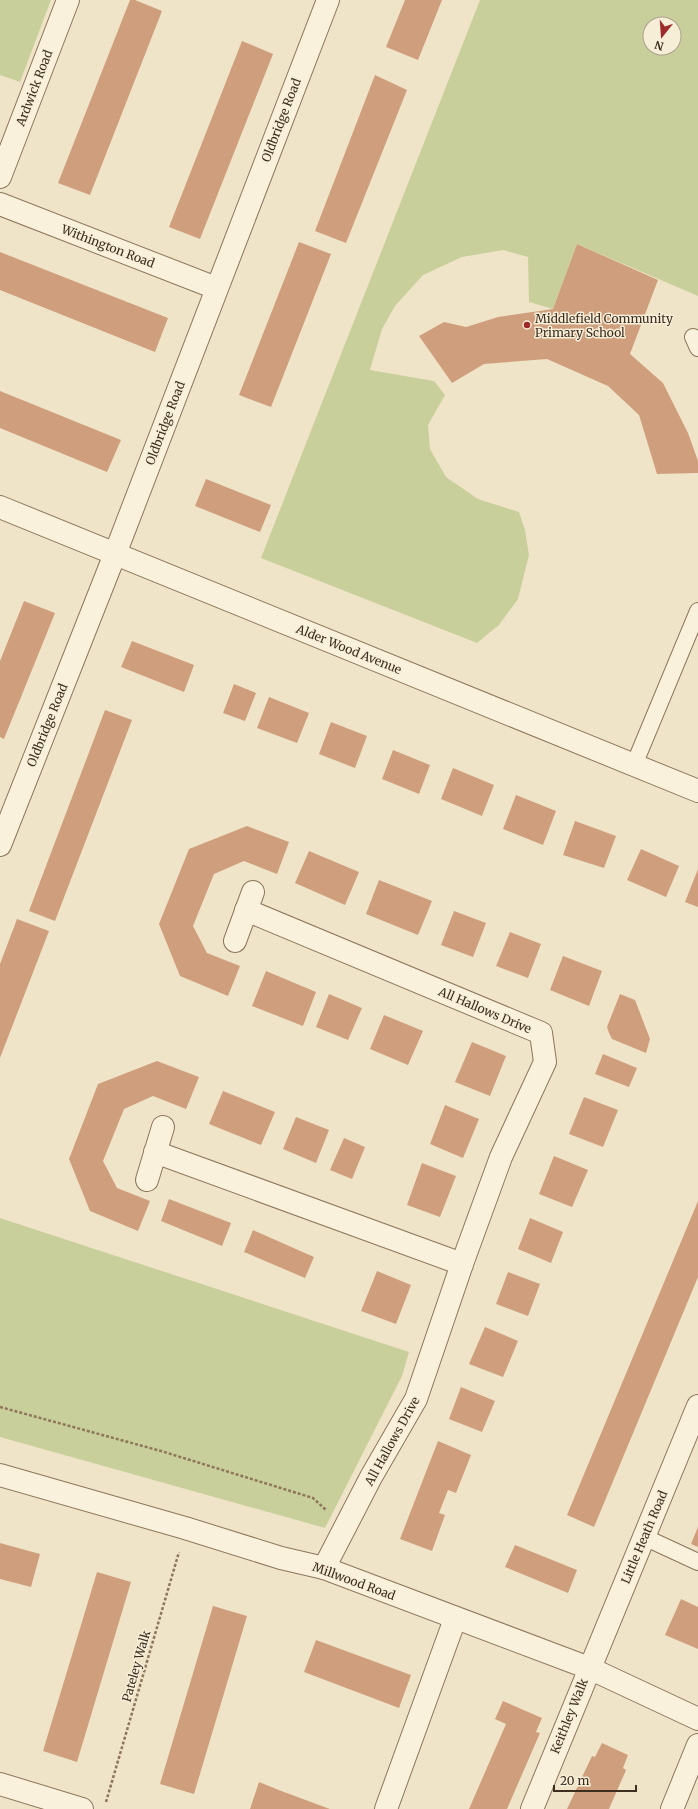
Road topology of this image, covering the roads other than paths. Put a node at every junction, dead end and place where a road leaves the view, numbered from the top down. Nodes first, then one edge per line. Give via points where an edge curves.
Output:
1 (68, 0) edge
2 (328, 0) edge
3 (0, 177) edge
4 (0, 204) edge
5 (216, 288) junction
6 (0, 507) edge
7 (115, 554) junction
8 (698, 611) edge
9 (634, 764) junction
10 (698, 791) edge
11 (0, 845) edge
12 (235, 941) dead end
13 (163, 1127) dead end
14 (155, 1152) junction
15 (147, 1180) dead end
16 (462, 1264) junction
17 (698, 1406) edge
18 (0, 1475) edge
19 (644, 1537) junction
20 (698, 1562) edge
21 (324, 1568) junction
22 (455, 1619) junction
23 (589, 1668) junction
24 (698, 1719) edge
25 (698, 1745) edge
26 (0, 1784) edge
27 (82, 1809) edge
28 (386, 1809) edge
29 (532, 1809) edge
30 (672, 1809) edge

1 - 3 street, Ardwick Road
2 - 5 street, Oldbridge Road
4 - 5 street, Withington Road
5 - 7 street, Oldbridge Road
6 - 7 street, Alder Wood Avenue
7 - 9 street, Alder Wood Avenue
7 - 11 street, Oldbridge Road
8 - 9 lane
9 - 10 street, Alder Wood Avenue
12 - 16 street, All Hallows Drive via 249,901 541,1034 545,1062 501,1157
13 - 14 street
14 - 15 street
14 - 16 street
16 - 21 street, All Hallows Drive via 416,1399
17 - 19 street, Little Heath Road
18 - 21 street, Millwood Road via 281,1558
19 - 20 lane
19 - 23 street, Little Heath Road
21 - 22 street, Millwood Road
22 - 23 street, Millwood Road
22 - 28 street
23 - 24 street, Millwood Road
23 - 29 street, Keithley Walk
25 - 30 street
26 - 27 street

